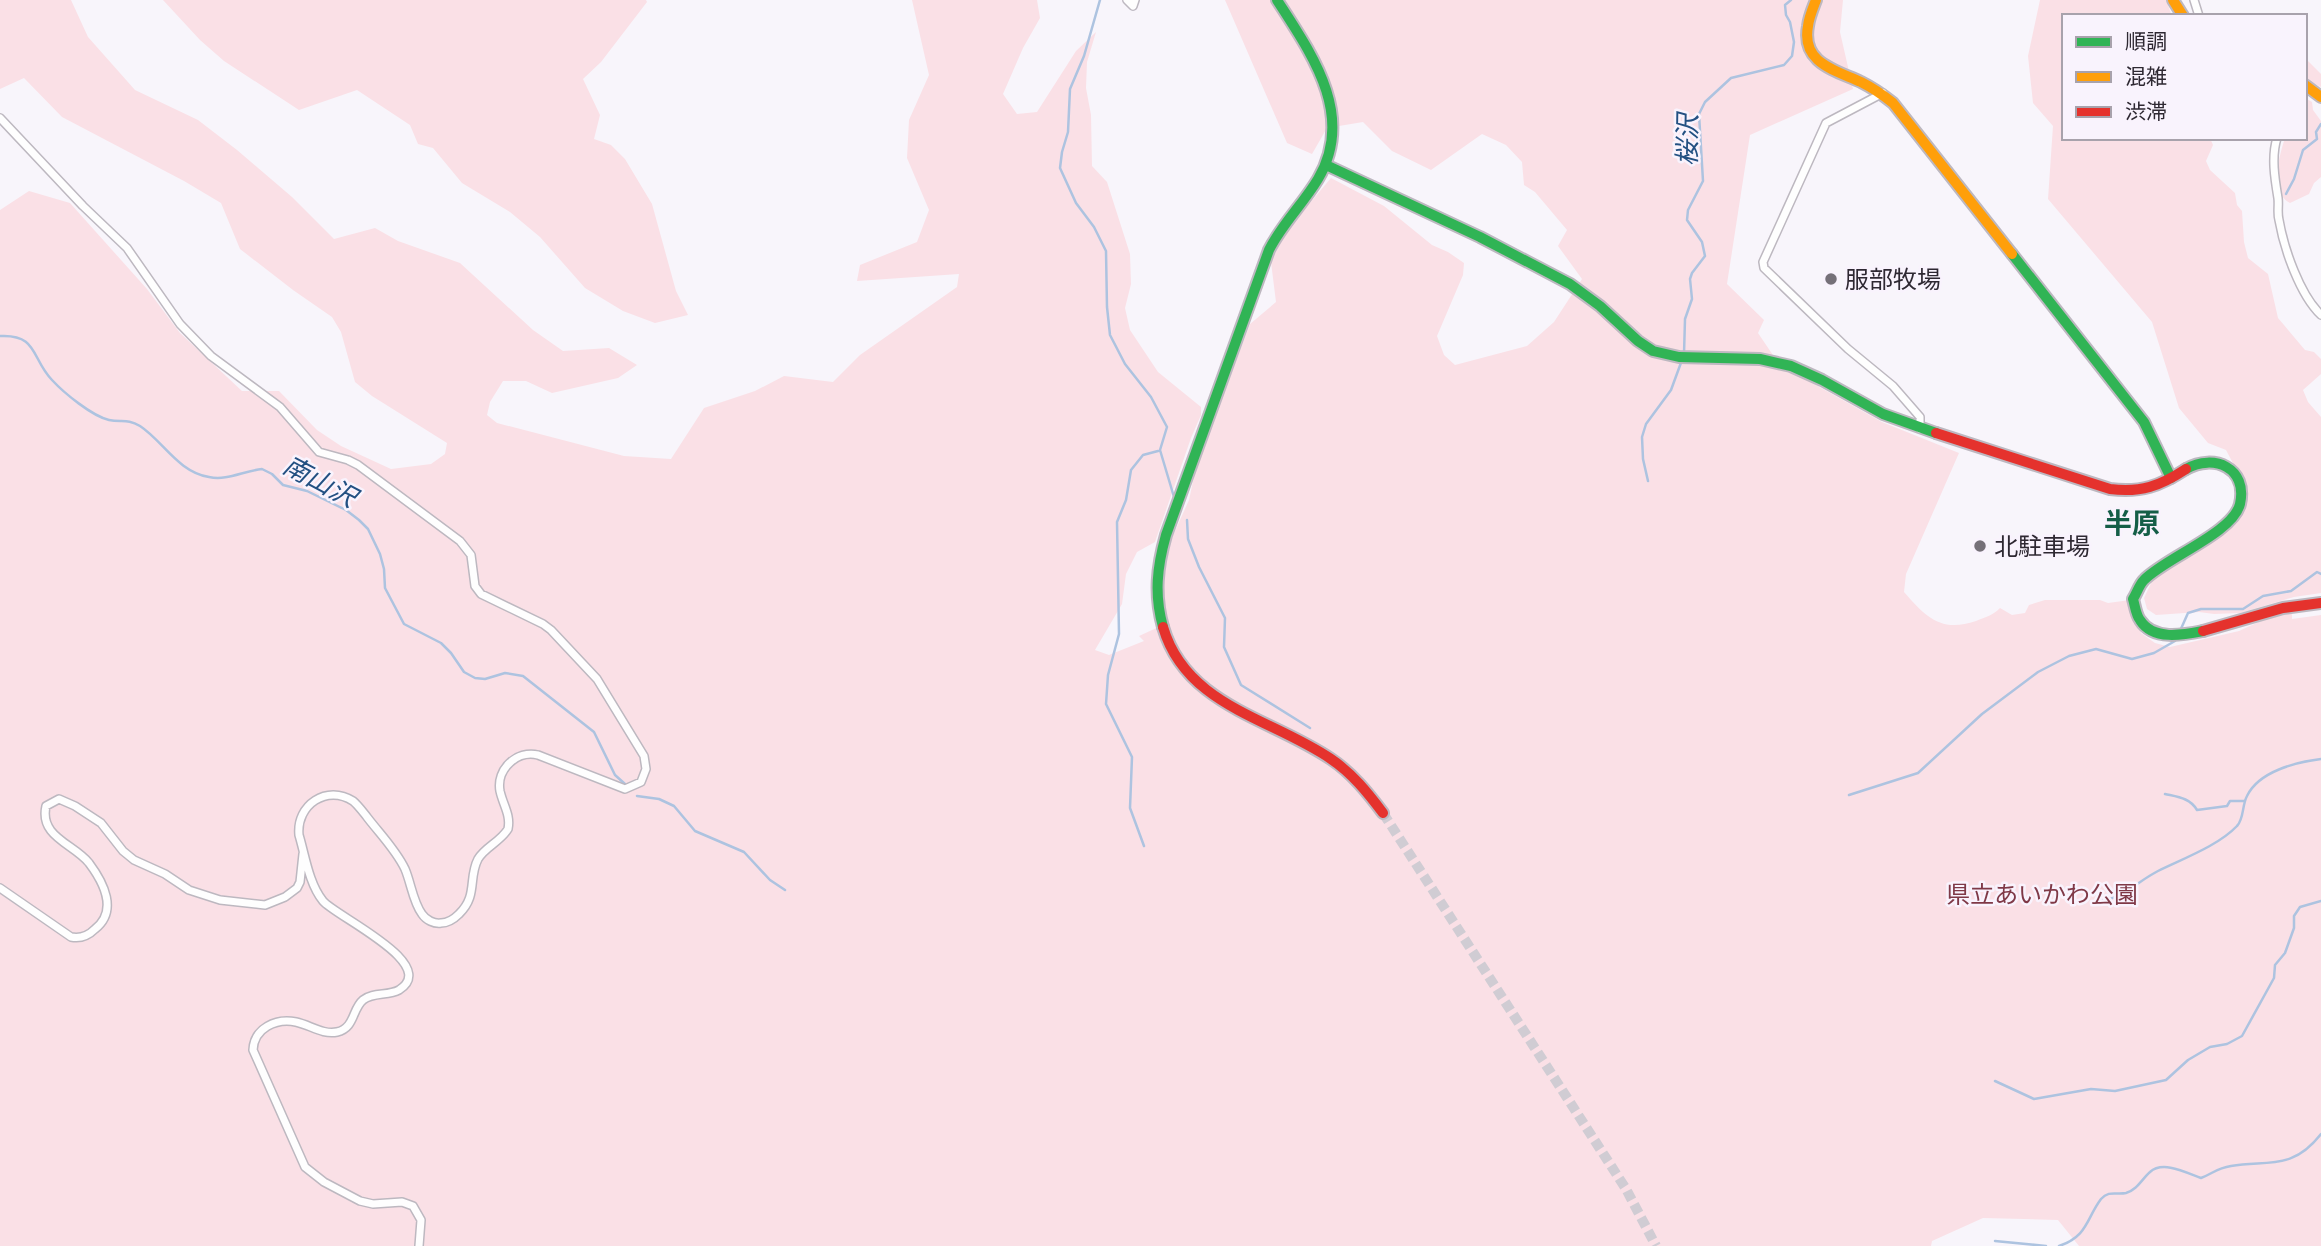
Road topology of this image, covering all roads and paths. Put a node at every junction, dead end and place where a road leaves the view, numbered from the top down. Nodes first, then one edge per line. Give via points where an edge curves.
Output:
1 (1128, 0) edge
2 (1135, 0) edge
3 (1277, 0) edge
4 (1816, 0) edge
5 (1883, 93) junction
6 (0, 118) edge
7 (2277, 140) edge
8 (1326, 165) junction
9 (2321, 315) edge
10 (1920, 429) junction
11 (2171, 478) junction
12 (2321, 603) edge
13 (1383, 813) tunnel mouth
14 (303, 846) junction
15 (0, 888) edge
16 (419, 1246) edge

1 - 2 street via 1133,6
3 - 8 main road via 1330,97 1332,135
4 - 5 main road via 1807,25 1810,53 1832,72
5 - 10 street via 1826,123 1763,262 1848,349 1893,386 1920,417
5 - 11 main road via 2139,415
6 - 14 street via 127,248 180,324 211,356 280,407 319,453 358,465 465,547 481,594 543,624 597,679 644,757 645,775 637,785 625,789 538,755 515,757 500,787 508,829 478,861 466,907 444,923 423,916 396,854 348,799 325,795 310,803 299,828
7 - 9 street via 2278,219 2301,285
8 - 10 main road via 1549,273 1595,302 1656,352 1752,357 1788,365
8 - 13 main road via 1269,250 1166,536 1157,576 1158,611 1169,644 1197,684 1222,702 1333,759
10 - 11 main road via 2110,489 2147,489
11 - 12 main road via 2191,465 2214,462 2233,472 2242,491 2241,503 2232,520 2145,578 2134,606 2143,624 2161,635 2178,634
14 - 15 street via 300,882 292,892 265,905 219,900 181,886 128,856 101,823 59,799 46,806 46,817 54,834 87,860 99,881 109,911 102,923 83,937 71,937
14 - 16 street via 322,900 397,953 405,961 407,981 394,992 367,997 342,1031 324,1031 292,1021 277,1023 255,1036 253,1049 305,1167 360,1201 413,1206 421,1220

